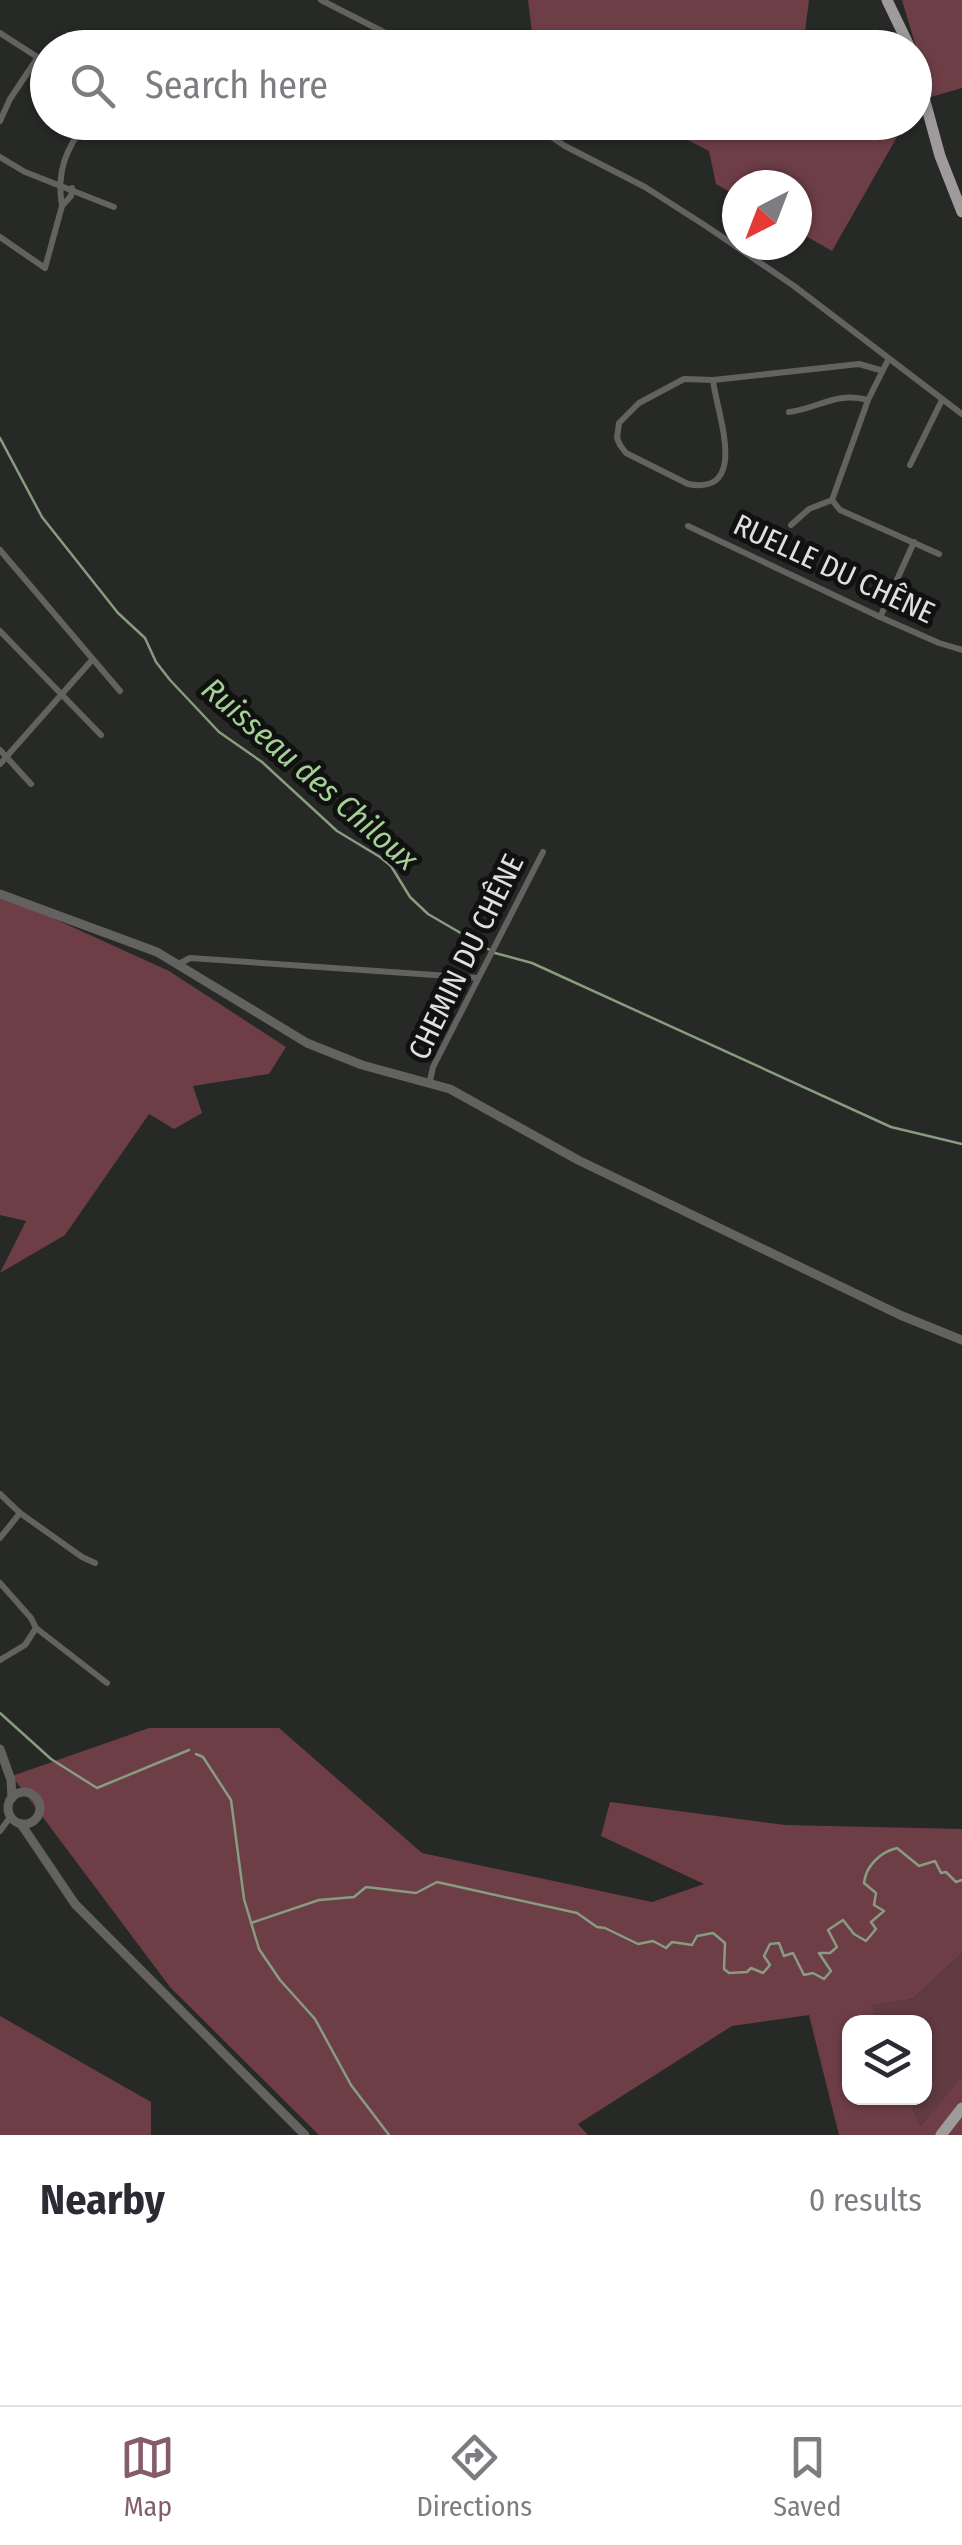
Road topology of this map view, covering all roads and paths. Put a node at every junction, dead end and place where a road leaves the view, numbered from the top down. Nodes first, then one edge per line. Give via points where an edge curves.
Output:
1 (321, 0) edge
2 (887, 0) edge
3 (380, 30) edge
4 (901, 30) edge
5 (0, 33) edge
6 (30, 53) edge
7 (30, 70) edge
8 (0, 121) edge
9 (932, 126) edge
10 (72, 140) edge
11 (556, 140) edge
12 (0, 157) edge
13 (60, 184) junction
14 (72, 188) junction
15 (62, 206) junction
16 (114, 207) dead end
17 (961, 209) edge
18 (0, 237) edge
19 (888, 360) junction
20 (880, 370) junction
21 (714, 380) junction
22 (868, 400) junction
23 (942, 400) junction
24 (788, 412) dead end
25 (962, 414) edge
26 (910, 466) dead end
27 (832, 500) junction
28 (791, 525) dead end
29 (688, 526) dead end
30 (914, 542) junction
31 (0, 550) edge
32 (939, 554) dead end
33 (882, 613) dead end
34 (0, 630) edge
35 (962, 650) edge
36 (92, 660) junction
37 (120, 691) dead end
38 (62, 696) junction
39 (101, 735) dead end
40 (3, 754) edge
41 (0, 764) edge
42 (31, 784) dead end
43 (543, 852) dead end
44 (0, 894) edge
45 (179, 964) junction
46 (478, 978) junction
47 (430, 1082) junction
48 (962, 1340) edge
49 (0, 1494) edge
50 (20, 1513) junction
51 (0, 1538) edge
52 (95, 1563) dead end
53 (0, 1583) edge
54 (36, 1628) junction
55 (0, 1660) edge
56 (107, 1683) dead end
57 (0, 1748) edge
58 (8, 1768) junction
59 (30, 1794) junction
60 (12, 1798) junction
61 (11, 1816) junction
62 (36, 1818) junction
63 (21, 1824) junction
64 (0, 1831) edge
65 (36, 1842) junction
66 (962, 2108) edge
67 (304, 2135) edge
68 (941, 2135) edge

1 - 3 street
2 - 4 main road
5 - 6 street
7 - 8 street
9 - 17 main road
10 - 13 street
11 - 19 street via 706,226
12 - 13 street
13 - 14 street
13 - 15 street
14 - 15 street
14 - 16 street
15 - 18 street via 44,268
19 - 20 street
19 - 23 street
20 - 21 street via 858,364
20 - 22 street
21 - 21 street via 684,379 626,413 617,438 626,453 688,484 714,481 727,451
22 - 24 street via 827,399
22 - 27 street
23 - 25 street
23 - 26 street
27 - 28 street
27 - 30 street via 840,510
29 - 35 street, RUELLE DU CHÊNE
30 - 32 street
30 - 33 street
31 - 36 street
34 - 38 street
36 - 37 street
36 - 38 street
38 - 39 street
38 - 40 street
40 - 41 street
40 - 42 street
43 - 46 street, CHEMIN DU CHÊNE
44 - 45 street
45 - 46 street via 190,958
45 - 47 street via 334,1056
46 - 47 street, CHEMIN DU CHÊNE
47 - 48 street via 578,1160
49 - 50 street
50 - 51 street
50 - 52 street
53 - 54 street
54 - 55 street via 25,1645
54 - 56 street
57 - 58 street
58 - 59 street
58 - 60 street
59 - 60 street
59 - 62 street via 39,1804
60 - 61 street
61 - 63 street
61 - 64 street
62 - 63 street
62 - 65 street
63 - 65 street
65 - 67 street via 75,1904
66 - 68 main road

